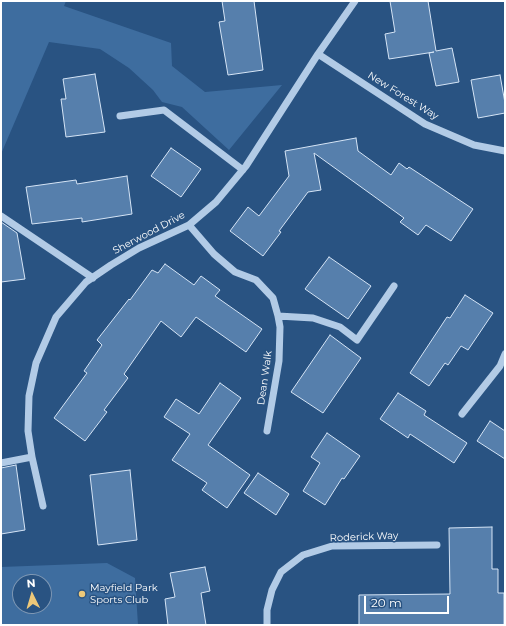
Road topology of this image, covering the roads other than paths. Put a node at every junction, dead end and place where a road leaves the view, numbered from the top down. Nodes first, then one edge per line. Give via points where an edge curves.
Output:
1 (355, 1) edge
2 (318, 54) junction
3 (120, 116) dead end
4 (505, 151) edge
5 (243, 170) junction
6 (1, 216) edge
7 (189, 225) junction
8 (93, 278) junction
9 (394, 286) dead end
10 (278, 316) junction
11 (505, 354) edge
12 (462, 414) dead end
13 (267, 431) dead end
14 (32, 457) junction
15 (1, 463) edge
16 (43, 506) dead end
17 (437, 546) dead end
18 (267, 625) edge

1 - 2 street, Sherwood Drive
2 - 4 street, New Forest Way via 425,124 474,145
2 - 5 street, Sherwood Drive
3 - 5 street via 164,110
5 - 7 street, Sherwood Drive via 216,202
6 - 8 street
7 - 8 street, Sherwood Drive via 139,248
7 - 10 street, Dean Walk via 214,254 235,272 256,280 273,298
8 - 14 street, Sherwood Drive via 86,282 56,317 36,363 29,396 28,431
9 - 10 street via 357,340 340,327 313,318
10 - 13 street, Dean Walk via 279,361
11 - 12 street via 500,366
14 - 15 street
14 - 16 street, Sherwood Drive
17 - 18 street, Roderick Way via 332,546 303,555 281,572 272,590 267,610

